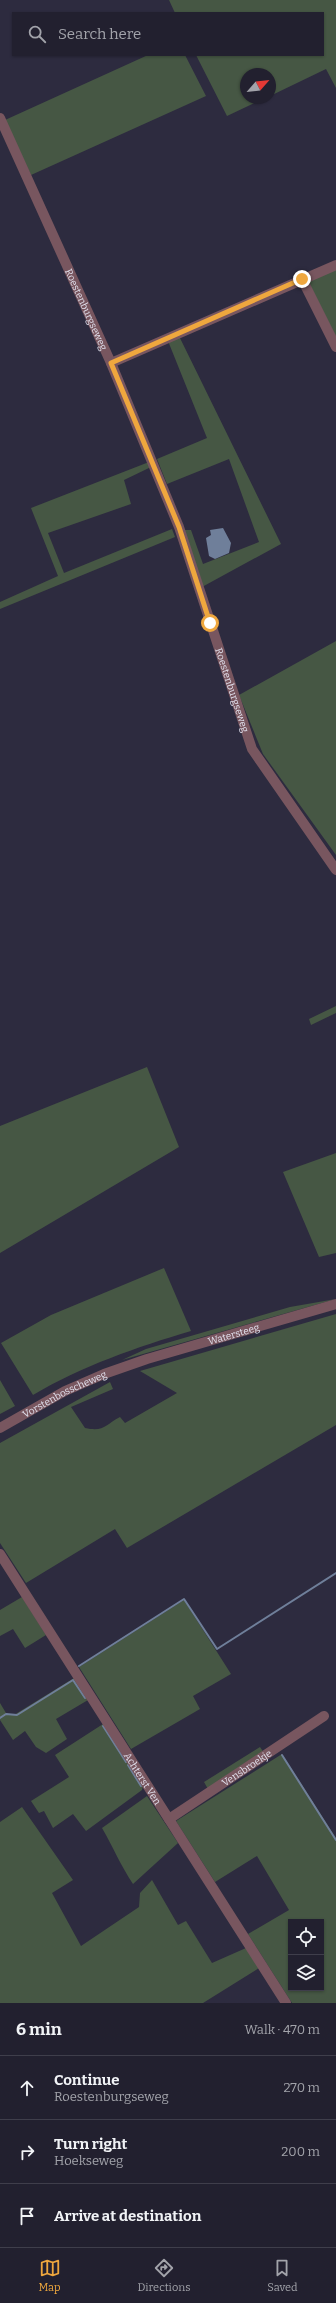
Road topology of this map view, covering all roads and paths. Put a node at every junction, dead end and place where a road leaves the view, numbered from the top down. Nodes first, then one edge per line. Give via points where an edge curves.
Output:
1 (0, 118) edge
2 (336, 265) edge
3 (302, 279) junction
4 (336, 347) edge
5 (111, 363) junction
6 (336, 870) edge
7 (336, 1304) edge
8 (131, 1364) joint
9 (0, 1428) edge
10 (0, 1554) edge
11 (324, 1716) dead end
12 (169, 1819) junction
13 (286, 2003) edge

1 - 5 street, Roestenburgseweg
2 - 3 street
3 - 4 street
3 - 5 street
5 - 6 street, Roestenburgseweg via 179,527 252,749
7 - 8 street, Watersteeg
8 - 9 street, Vorstenbosscheweg via 65,1391
10 - 12 street, Achterst Ven
11 - 12 street, Vensbroekje
12 - 13 street, Achterst Ven

